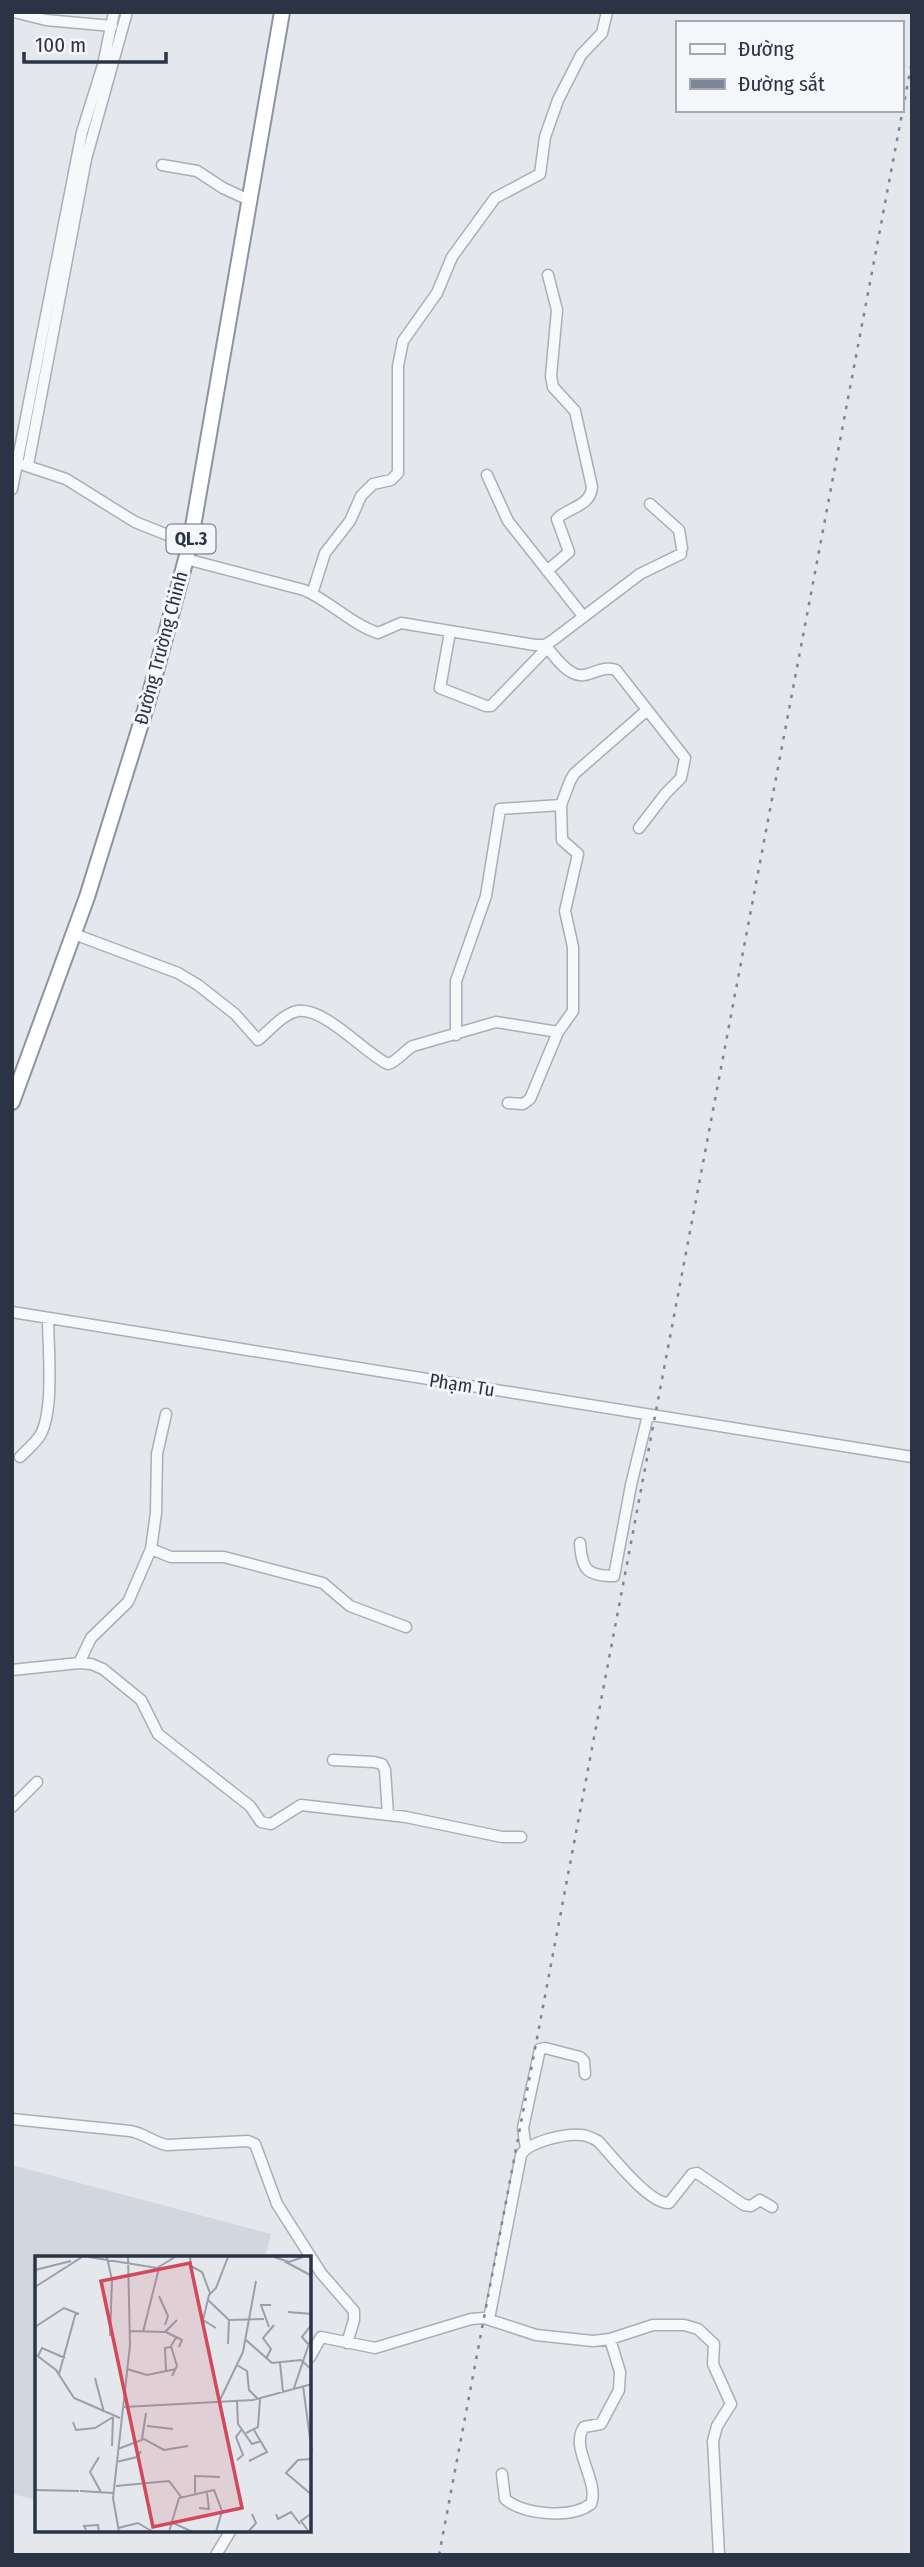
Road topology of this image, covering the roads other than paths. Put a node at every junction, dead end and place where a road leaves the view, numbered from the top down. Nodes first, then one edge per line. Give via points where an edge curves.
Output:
1 (14, 12) edge
2 (114, 12) edge
3 (127, 12) edge
4 (282, 12) edge
5 (607, 12) edge
6 (112, 26) junction
7 (162, 165) dead end
8 (249, 201) junction
9 (548, 275) dead end
10 (54, 293) junction
11 (23, 464) junction
12 (487, 475) dead end
13 (12, 489) edge
14 (650, 503) dead end
15 (190, 544) junction
16 (186, 559) junction
17 (547, 571) junction
18 (312, 593) junction
19 (583, 616) junction
20 (450, 632) junction
21 (546, 647) junction
22 (646, 711) junction
23 (561, 805) junction
24 (639, 828) dead end
25 (74, 934) junction
26 (558, 1032) junction
27 (456, 1035) junction
28 (12, 1102) edge
29 (509, 1103) dead end
30 (12, 1312) edge
31 (48, 1318) junction
32 (166, 1414) dead end
33 (648, 1415) junction
34 (20, 1457) dead end
35 (912, 1457) edge
36 (580, 1543) dead end
37 (150, 1549) junction
38 (406, 1627) dead end
39 (79, 1663) junction
40 (12, 1670) edge
41 (333, 1760) dead end
42 (37, 1782) dead end
43 (12, 1807) edge
44 (388, 1815) junction
45 (521, 1837) dead end
46 (585, 2074) dead end
47 (12, 2119) edge
48 (526, 2149) junction
49 (772, 2207) dead end
50 (310, 2256) edge
51 (312, 2259) edge
52 (489, 2319) junction
53 (610, 2339) junction
54 (347, 2343) junction
55 (312, 2353) edge
56 (502, 2473) dead end
57 (230, 2532) edge
58 (216, 2555) edge
59 (719, 2555) edge

1 - 6 street
2 - 6 street
3 - 10 street
4 - 8 highway, Đường Trường Chinh / QL.3
5 - 18 street via 601,33 581,55 558,100 545,137 540,174 495,198 452,257 437,293 403,341 398,366 398,472 391,480 373,484 361,496 350,521 325,553
6 - 10 street via 82,132
7 - 8 street via 197,171
8 - 15 highway, Đường Trường Chinh / QL.3
9 - 17 street via 557,310 553,387 575,411 592,487 591,497 557,519 569,552
10 - 11 street
11 - 13 street
11 - 15 street via 66,479 135,522
12 - 17 street via 508,521
14 - 19 street via 679,530 681,551 639,574
15 - 16 highway, Đường Trường Chinh / QL.3
16 - 18 street
16 - 25 highway, Đường Trường Chinh / QL.3 via 148,701
17 - 19 street
18 - 20 street via 379,633 401,623
19 - 21 street
20 - 21 street
20 - 21 street via 440,688 488,706
21 - 22 street via 577,675 603,668 616,670
22 - 23 street via 575,774
22 - 24 street via 685,758 681,778
23 - 26 street via 562,840 576,850 578,859 565,911 573,947 573,1011
23 - 27 street via 500,809 486,896 456,981
25 - 27 street via 178,973 236,1014 258,1040 299,1011 324,1019 388,1064 414,1046
25 - 28 highway, Đường Trường Chinh / QL.3
26 - 27 street via 496,1022
26 - 29 street via 530,1099 523,1104
30 - 31 street, Phạm Tu
31 - 33 street, Phạm Tu
31 - 34 street via 46,1417 40,1436
32 - 37 street via 157,1454
33 - 35 street, Phạm Tu
33 - 36 street via 614,1576 586,1569
37 - 38 street via 171,1557 224,1557 323,1583 350,1606
37 - 39 street via 128,1602 91,1638
39 - 40 street
39 - 44 street via 103,1669 141,1700 158,1734 250,1806 266,1825 301,1805
41 - 44 street via 382,1764
42 - 43 street
44 - 45 street
46 - 48 street via 580,2057 540,2049 523,2128
47 - 50 street via 140,2132 167,2145 255,2144 277,2204
48 - 49 street via 580,2134 598,2141 640,2186 663,2203 669,2203 697,2173 744,2205 760,2200
48 - 52 street via 521,2155
51 - 54 street via 354,2311
52 - 53 street via 536,2335
52 - 54 street via 471,2319 383,2347
53 - 56 street via 620,2372 618,2394 601,2424 584,2427 580,2433 583,2464 594,2486 591,2504 566,2512 518,2507 505,2499
53 - 59 street via 653,2325 684,2325 698,2329 714,2344 713,2364 732,2404 713,2441
54 - 55 street via 321,2337
57 - 58 street

